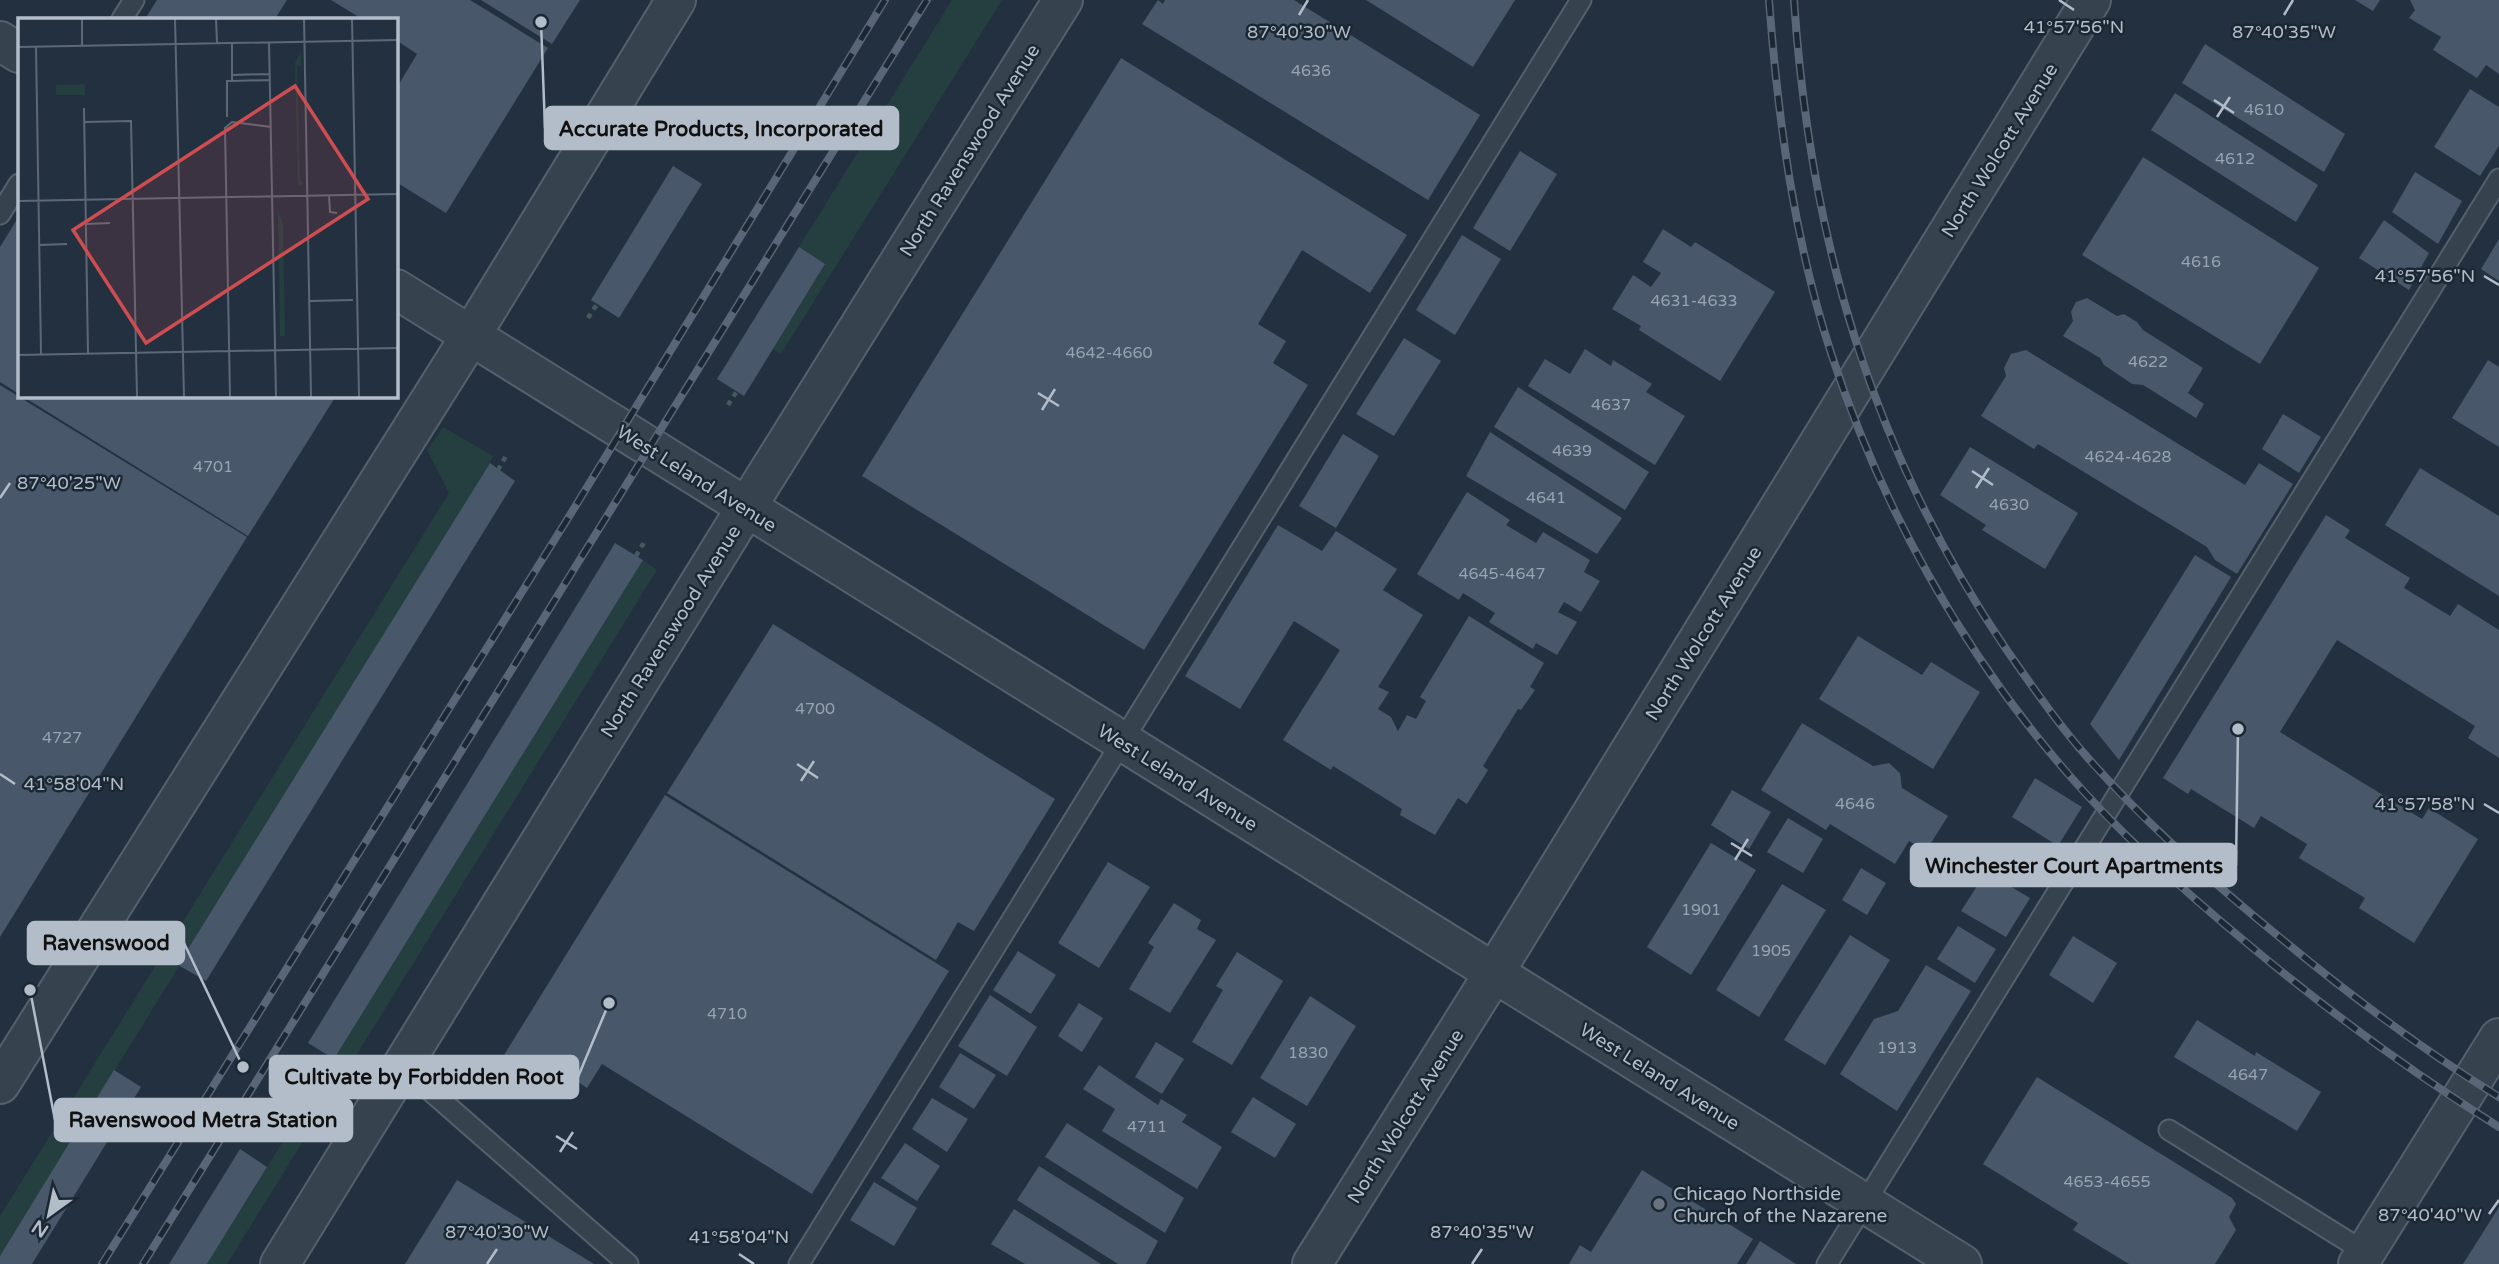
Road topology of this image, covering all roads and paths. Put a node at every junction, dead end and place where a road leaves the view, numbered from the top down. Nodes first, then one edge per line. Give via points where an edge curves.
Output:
1 (134, 0) edge
2 (676, 0) edge
3 (1063, 0) edge
4 (1581, 0) edge
5 (2091, 0) edge
6 (123, 18) edge
7 (0, 41) edge
8 (18, 52) edge
9 (2499, 179) edge
10 (18, 186) edge
11 (0, 214) edge
12 (397, 290) edge
13 (597, 304) dead end
14 (588, 318) dead end
15 (470, 337) junction
16 (737, 391) dead end
17 (728, 405) dead end
18 (507, 454) dead end
19 (498, 470) dead end
20 (746, 508) junction
21 (646, 539) dead end
22 (636, 556) dead end
23 (1123, 743) junction
24 (1494, 973) junction
25 (2499, 1038) edge
26 (402, 1066) junction
27 (0, 1084) edge
28 (2169, 1130) dead end
29 (1864, 1203) junction
30 (2362, 1258) edge
31 (280, 1264) edge
32 (628, 1264) edge
33 (799, 1264) edge
34 (1312, 1264) edge
35 (1827, 1264) edge
36 (1962, 1264) edge

1 - 6 lane
2 - 15 street
3 - 20 street, North Ravenswood Avenue
4 - 23 lane
5 - 24 street, North Wolcott Avenue
7 - 8 street
9 - 29 lane
10 - 11 lane
12 - 15 street, West Leland Avenue
13 - 14 path
15 - 20 street, West Leland Avenue
15 - 27 street
16 - 17 path
18 - 19 path
20 - 23 street, West Leland Avenue
20 - 26 street, North Ravenswood Avenue
21 - 22 path
23 - 24 street, West Leland Avenue
23 - 33 lane
24 - 29 street, West Leland Avenue
24 - 34 street, North Wolcott Avenue
25 - 30 street
26 - 31 street, North Ravenswood Avenue
26 - 32 lane
28 - 30 lane
29 - 35 lane
29 - 36 street, West Leland Avenue

